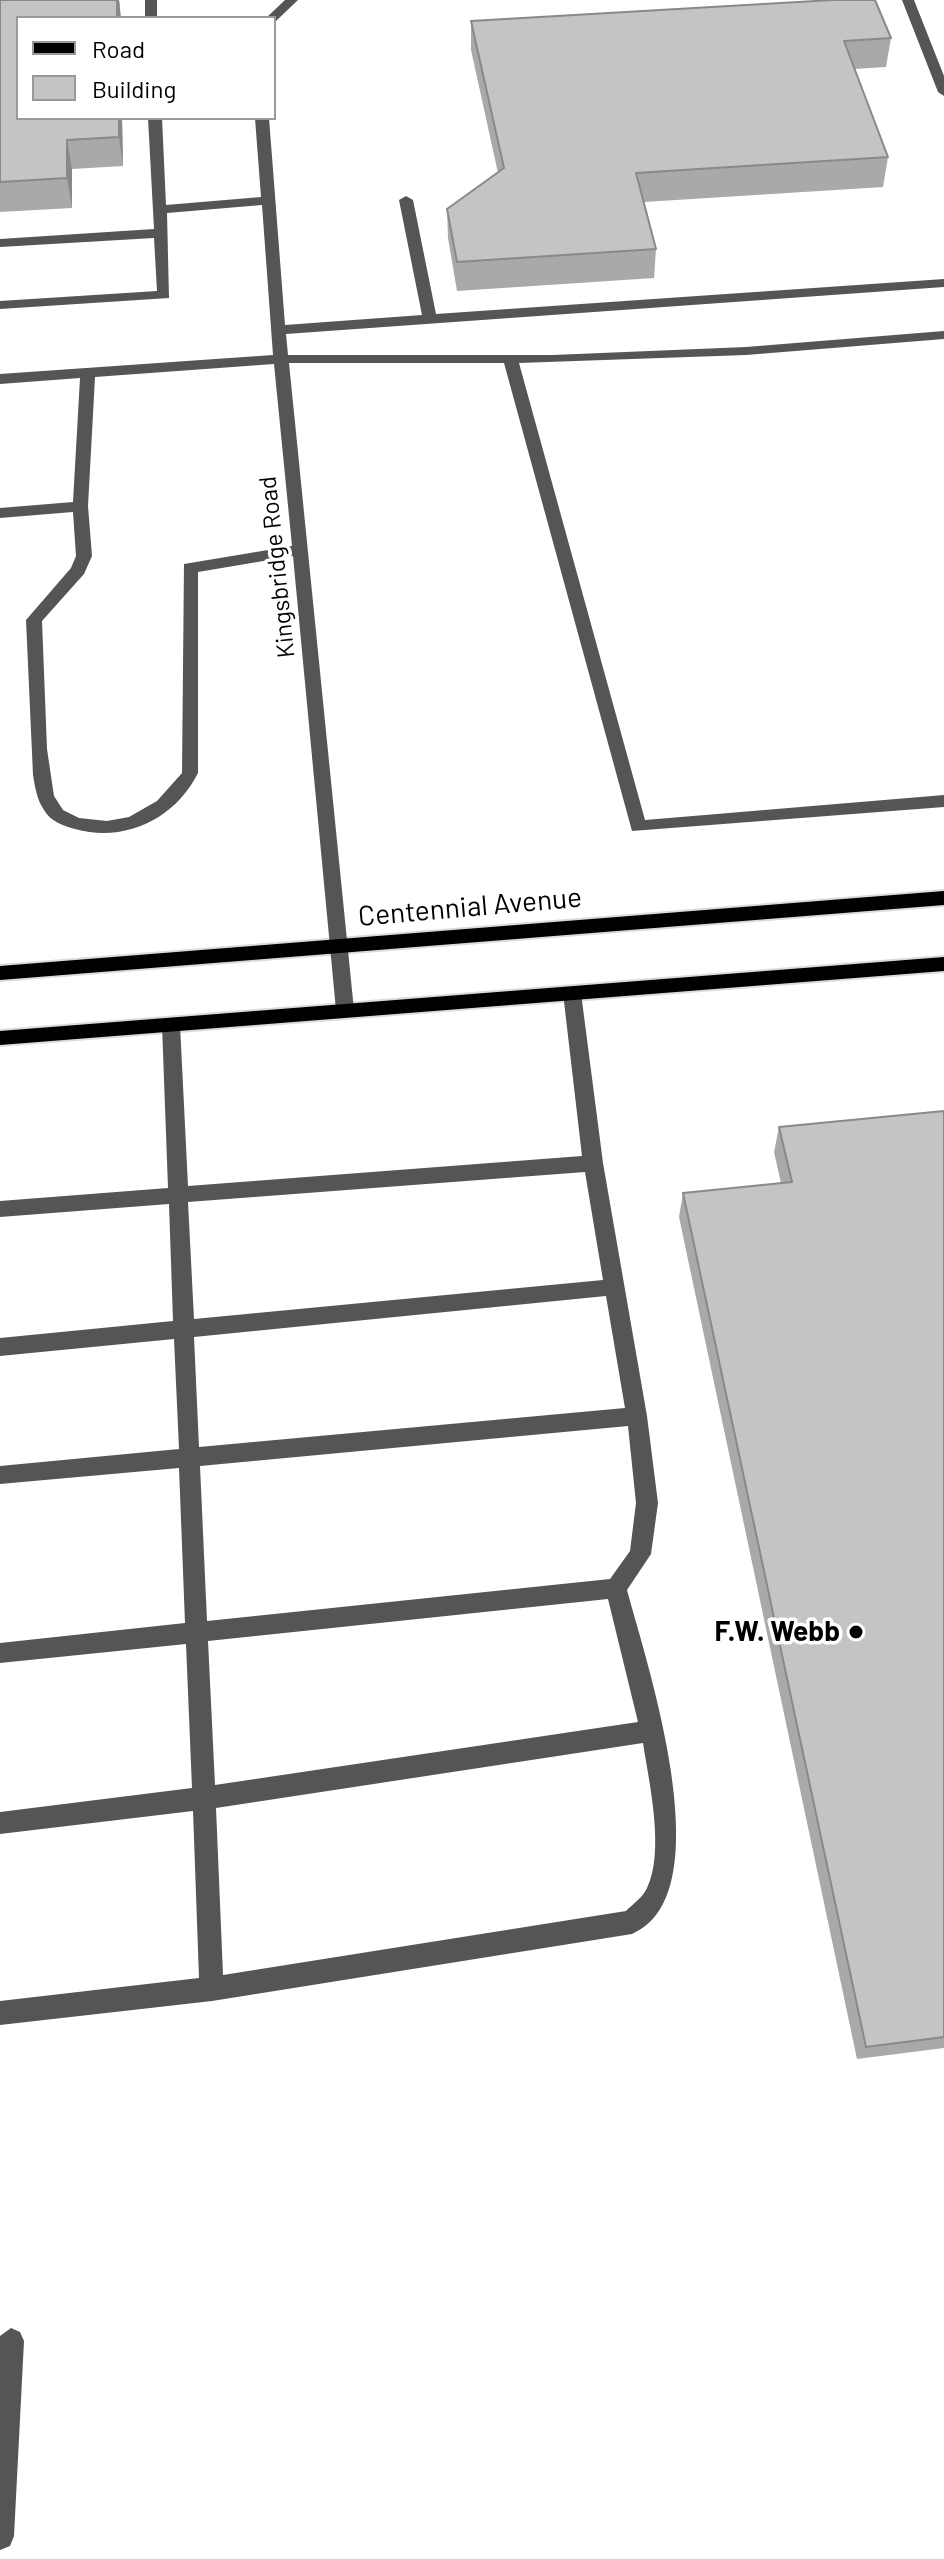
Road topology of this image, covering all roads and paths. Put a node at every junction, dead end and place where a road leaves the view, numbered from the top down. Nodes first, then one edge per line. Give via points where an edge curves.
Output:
1 (292, 0) edge
2 (908, 0) edge
3 (274, 16) edge
4 (944, 92) edge
5 (155, 120) edge
6 (262, 120) edge
7 (269, 200) junction
8 (406, 200) dead end
9 (162, 209) junction
10 (162, 233) junction
11 (0, 243) edge
12 (944, 283) edge
13 (0, 305) edge
14 (430, 319) junction
15 (278, 330) junction
16 (944, 335) edge
17 (281, 359) junction
18 (510, 359) junction
19 (88, 373) junction
20 (0, 379) edge
21 (80, 506) junction
22 (0, 513) edge
23 (300, 550) junction
24 (944, 801) edge
25 (944, 898) edge
26 (338, 946) junction
27 (944, 964) edge
28 (0, 973) edge
29 (572, 993) junction
30 (345, 1010) junction
31 (171, 1025) junction
32 (0, 1038) edge
33 (593, 1163) junction
34 (177, 1195) junction
35 (0, 1209) edge
36 (614, 1287) junction
37 (183, 1331) junction
38 (0, 1347) edge
39 (637, 1416) junction
40 (189, 1458) junction
41 (0, 1475) edge
42 (616, 1588) junction
43 (196, 1632) junction
44 (0, 1653) edge
45 (651, 1731) junction
46 (204, 1798) junction
47 (0, 1823) edge
48 (212, 1989) junction
49 (0, 2013) edge
50 (11, 2341) dead end
51 (0, 2536) edge

1 - 3 street
2 - 4 street
5 - 9 street
6 - 7 street, Kingsbridge Road
7 - 9 street
7 - 15 street, Kingsbridge Road
8 - 14 street
9 - 10 street
10 - 11 street
10 - 13 street via 164,295
12 - 14 street
14 - 15 street
15 - 17 street, Kingsbridge Road
16 - 18 street via 746,351
17 - 18 street
17 - 19 street
17 - 23 street, Kingsbridge Road
18 - 24 street via 638,827
19 - 20 street
19 - 21 street
21 - 22 street
21 - 23 street via 84,556 34,620 43,788 50,807 65,820 120,826 139,821 164,806 186,782 190,568
23 - 26 street, Kingsbridge Road
25 - 26 main road, Centennial Avenue
26 - 28 main road, Centennial Avenue
26 - 30 street, Kingsbridge Road
27 - 29 main road
29 - 30 main road
29 - 33 street
30 - 31 main road
31 - 32 main road
31 - 34 street
33 - 34 street
33 - 36 street
34 - 35 street
34 - 37 street
36 - 37 street
36 - 39 street
37 - 38 street
37 - 40 street
39 - 40 street
39 - 42 street via 647,1503 640,1554
40 - 41 street
40 - 43 street
42 - 43 street
42 - 45 street
43 - 44 street
43 - 46 street
45 - 46 street
45 - 48 street via 668,1845 659,1893 632,1922
46 - 47 street
46 - 48 street
48 - 49 street
50 - 51 street

